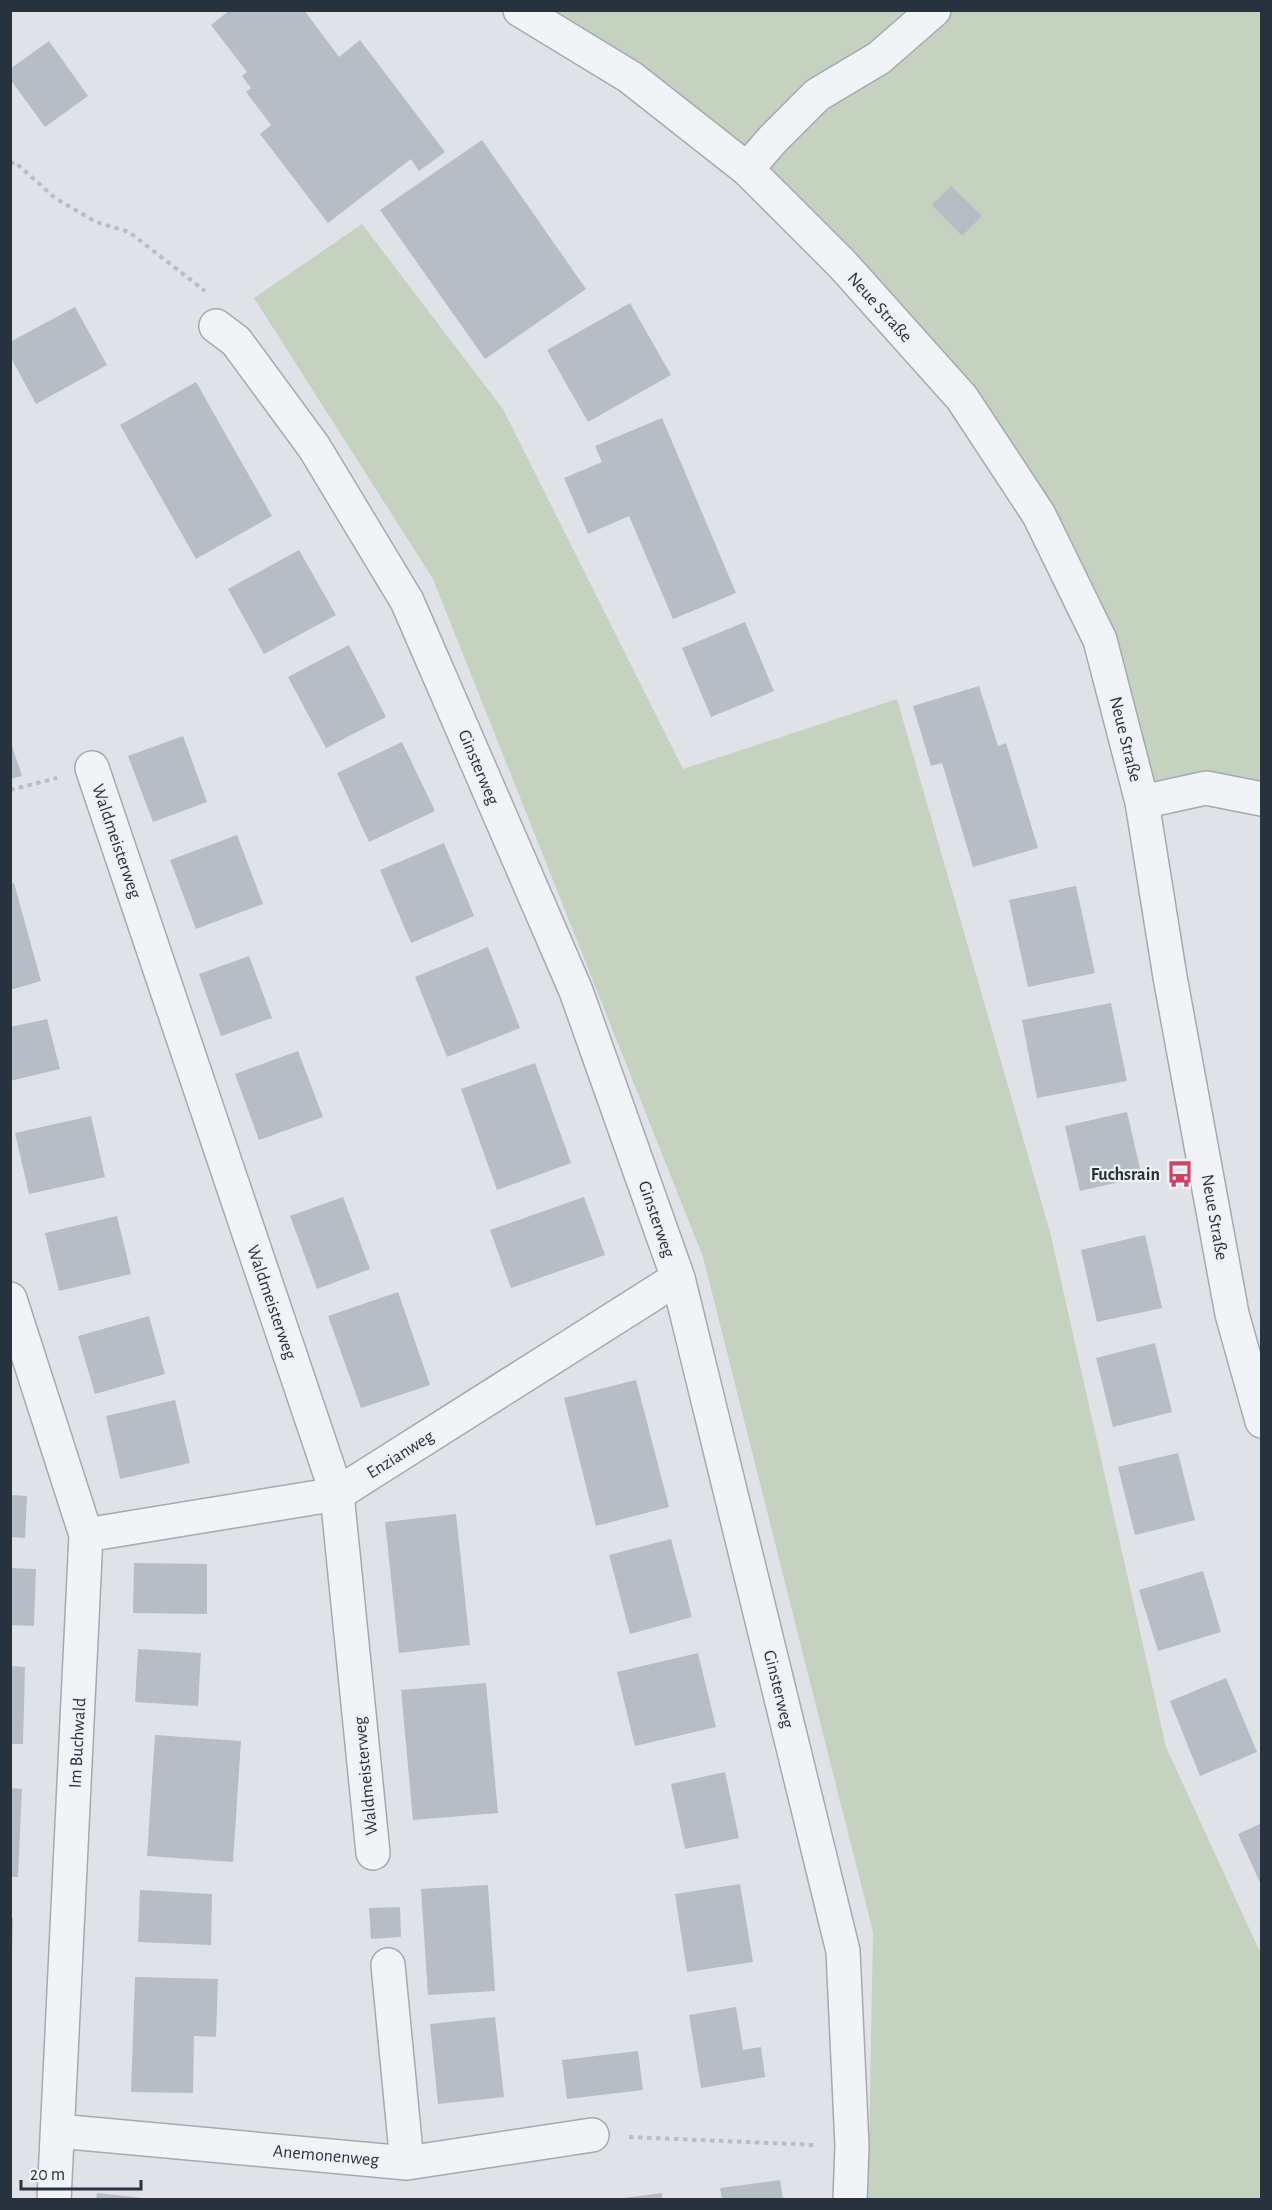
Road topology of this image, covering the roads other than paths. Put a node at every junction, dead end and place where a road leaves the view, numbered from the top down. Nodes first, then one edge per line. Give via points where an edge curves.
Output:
1 (520, 10) edge
2 (934, 10) edge
3 (747, 169) junction
4 (216, 326) road end
5 (92, 768) road end
6 (1262, 799) edge
7 (1142, 802) junction
8 (678, 1278) junction
9 (10, 1299) edge
10 (1262, 1421) edge
11 (337, 1494) junction
12 (86, 1535) junction
13 (373, 1853) dead end
14 (388, 1965) dead end
15 (58, 2131) junction
16 (592, 2135) road end
17 (407, 2163) junction
18 (54, 2199) edge
19 (850, 2199) edge

1 - 3 street, Neue Straße via 630,77
2 - 3 street via 879,58 817,95
3 - 7 street, Neue Straße via 843,266 962,398 1039,515 1100,640
4 - 8 street, Ginsterweg via 236,341 314,447 407,601 576,991
5 - 11 street, Waldmeisterweg
6 - 7 street via 1206,788
7 - 10 street, Neue Straße via 1232,1314
8 - 11 street, Enzianweg
8 - 19 street, Ginsterweg via 843,1951 852,2146
9 - 12 street, Im Buchwald
11 - 12 street, Enzianweg
11 - 13 street, Waldmeisterweg
12 - 15 street, Im Buchwald
14 - 17 street
15 - 17 street, Anemonenweg
15 - 18 street, Im Buchwald
16 - 17 street, Anemonenweg

